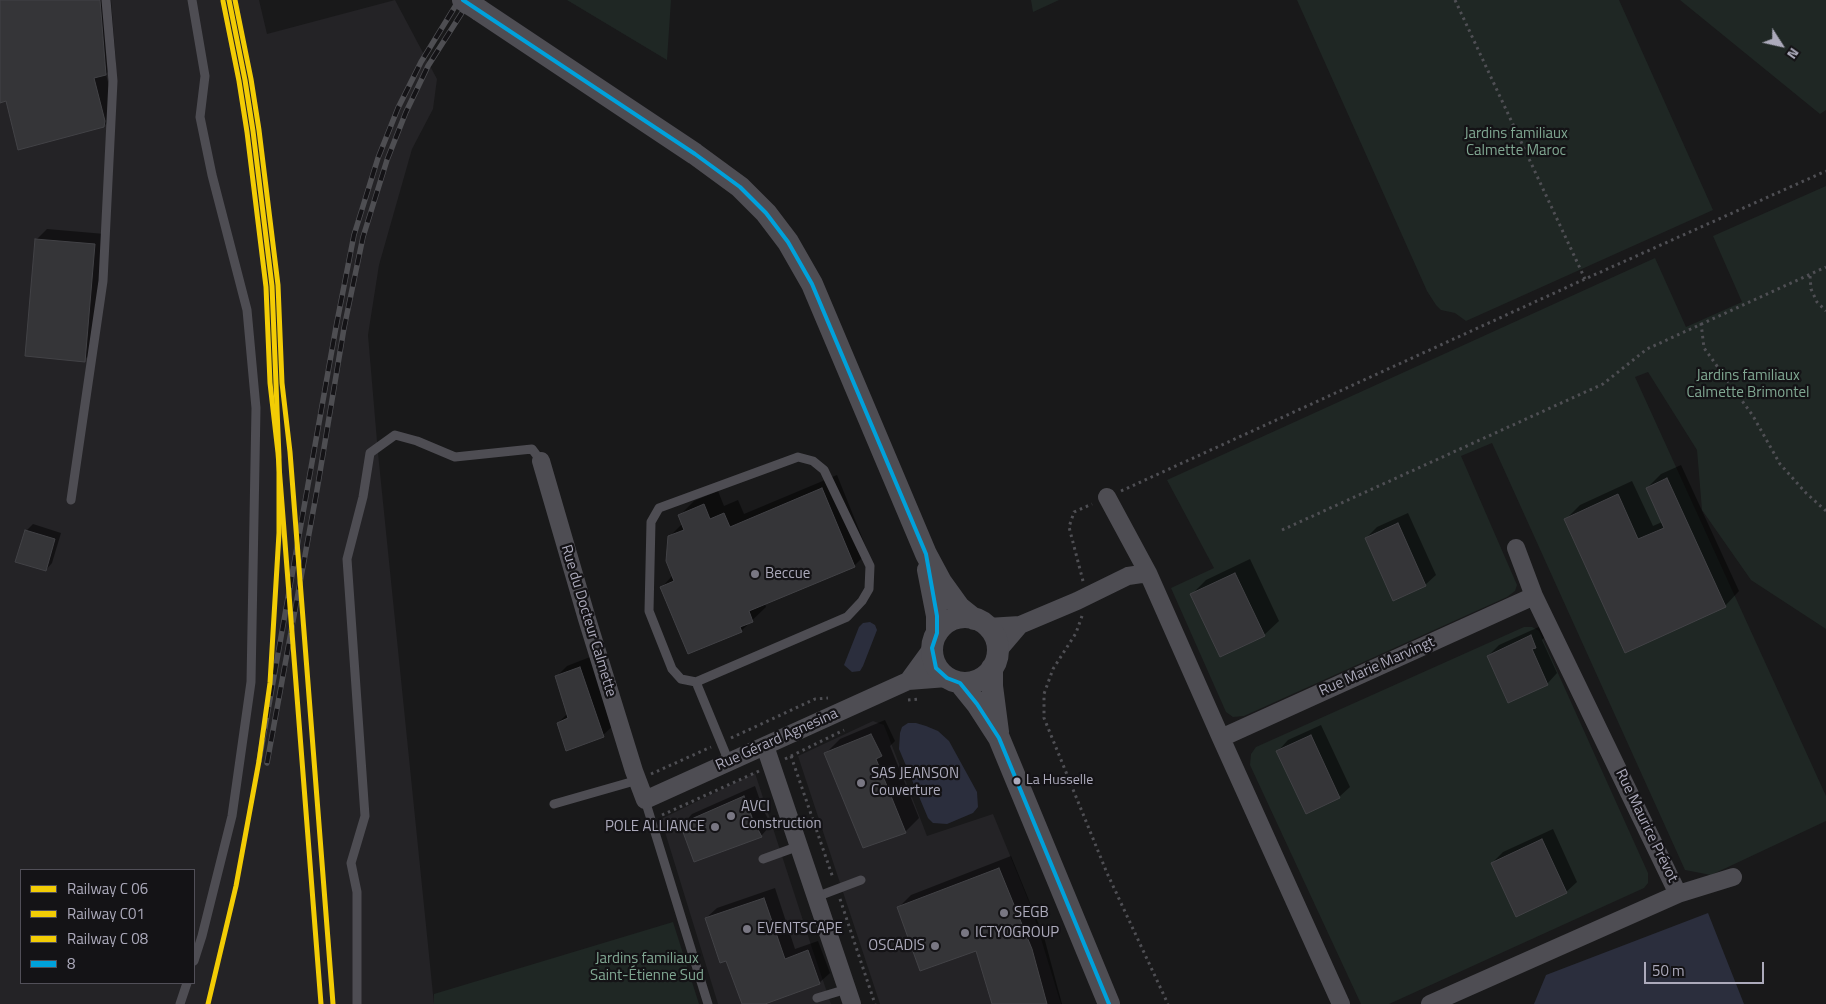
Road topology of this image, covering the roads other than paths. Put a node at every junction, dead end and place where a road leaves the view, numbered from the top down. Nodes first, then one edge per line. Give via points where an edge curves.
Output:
1 (106, 0) edge
2 (192, 0) edge
3 (471, 5) edge
4 (541, 462) joint
5 (1107, 497) road end
6 (71, 500) dead end
7 (1516, 548) dead end
8 (926, 554) junction
9 (1148, 572) junction
10 (1534, 596) junction
11 (981, 623) junction
12 (1020, 625) junction
13 (934, 641) junction
14 (994, 660) junction
15 (908, 681) junction
16 (953, 681) junction
17 (696, 682) junction
18 (999, 738) junction
19 (1221, 738) junction
20 (765, 746) junction
21 (729, 762) junction
22 (638, 780) junction
23 (645, 800) junction
24 (554, 804) dead end
25 (799, 846) junction
26 (762, 859) dead end
27 (1732, 878) dead end
28 (861, 880) dead end
29 (1678, 894) junction
30 (816, 897) junction
31 (195, 958) edge
32 (187, 984) edge
33 (850, 996) edge
34 (817, 998) dead end
35 (180, 1004) edge
36 (357, 1004) edge
37 (707, 1004) edge
38 (1110, 1004) edge
39 (1341, 1004) edge
40 (1430, 1004) edge

1 - 6 lane via 113,81 103,281
2 - 31 lane via 205,76 200,117 247,310 256,408 251,682 232,816
3 - 8 street via 695,154 740,187 766,213 788,242 812,284
4 - 22 street, Rue du Docteur Calmette
4 - 36 lane via 532,449 455,457 417,440 395,435 370,454 347,558 365,816 351,863 357,892
5 - 9 street
7 - 10 street, Rue Maurice Prévot
8 - 11 street via 959,607
8 - 13 street via 937,616
9 - 12 street via 1128,576
9 - 19 street
10 - 19 street, Rue Marie Marvingt
10 - 29 street, Rue Maurice Prévot
11 - 12 street
11 - 13 street via 958,618 951,620 942,627
11 - 14 street via 998,642
12 - 14 street
13 - 15 street, Rue Gérard Agnesina
13 - 16 street via 936,668
14 - 16 street via 986,675 976,681
14 - 18 street via 992,686
15 - 16 street, Rue Gérard Agnesina
15 - 20 street, Rue Gérard Agnesina
16 - 18 street via 977,704
17 - 17 lane via 847,617 869,588 870,566 824,470 813,460 798,458 660,508 651,522 649,611 672,669 681,679
17 - 21 lane
18 - 38 street
19 - 39 street
20 - 21 street, Rue Gérard Agnesina
20 - 25 street
21 - 23 street, Rue Gérard Agnesina
22 - 23 street, Rue du Docteur Calmette
22 - 24 lane
23 - 37 lane
25 - 26 lane
25 - 30 street
27 - 29 street
28 - 30 lane
29 - 40 street, Rue Maurice Prévot
30 - 33 street
32 - 35 lane
33 - 34 lane

